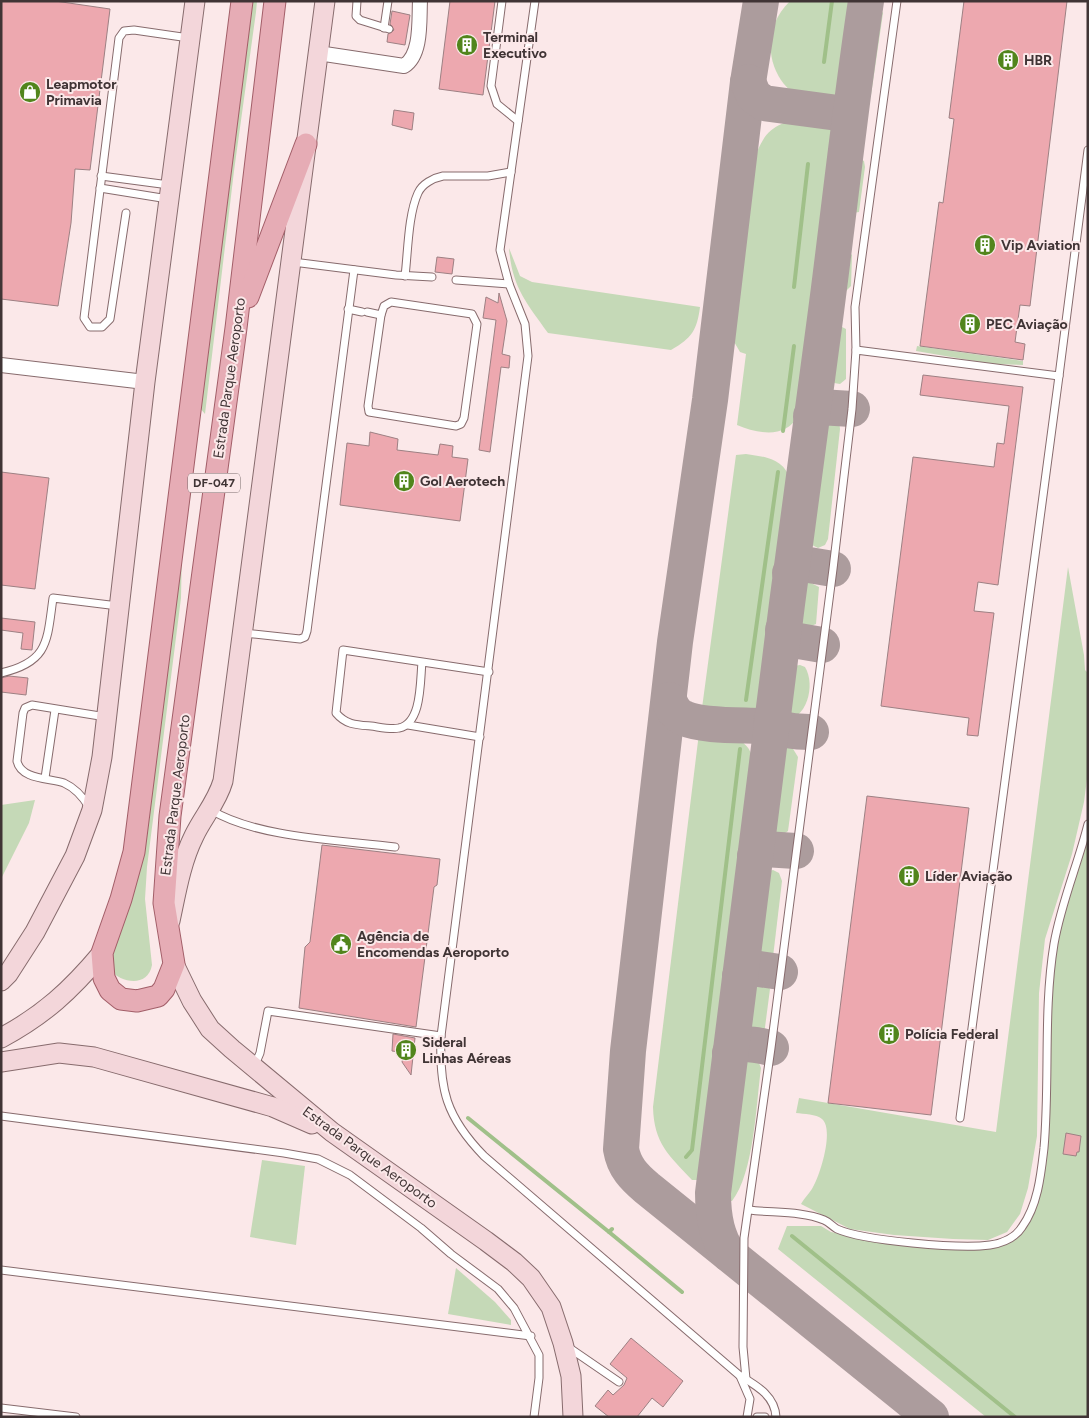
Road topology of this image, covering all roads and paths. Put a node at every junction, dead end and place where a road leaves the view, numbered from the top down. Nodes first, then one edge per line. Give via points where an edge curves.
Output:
1 (195, 1) edge
2 (242, 1) edge
3 (275, 1) edge
4 (325, 1) edge
5 (357, 1) edge
6 (388, 1) edge
7 (420, 1) edge
8 (502, 1) edge
9 (534, 1) edge
10 (897, 1) edge
11 (189, 38) junction
12 (318, 53) junction
13 (518, 121) junction
14 (306, 144) junction
15 (1088, 150) edge
16 (511, 172) junction
17 (102, 176) junction
18 (100, 188) junction
19 (169, 192) junction
20 (126, 213) dead end
21 (290, 261) junction
22 (354, 270) junction
23 (405, 276) junction
24 (432, 277) dead end
25 (456, 280) dead end
26 (509, 284) junction
27 (348, 309) junction
28 (381, 315) junction
29 (236, 328) junction
30 (856, 350) junction
31 (1, 364) edge
32 (1059, 376) junction
33 (145, 382) junction
34 (190, 420) junction
35 (222, 428) junction
36 (183, 464) junction
37 (216, 475) junction
38 (119, 606) junction
39 (243, 632) junction
40 (422, 662) junction
41 (489, 672) junction
42 (1, 674) edge
43 (54, 710) junction
44 (107, 718) junction
45 (408, 725) junction
46 (480, 737) junction
47 (45, 778) junction
48 (92, 810) junction
49 (210, 810) junction
50 (1088, 824) edge
51 (395, 847) dead end
52 (168, 930) junction
53 (102, 953) junction
54 (174, 964) junction
55 (1, 981) edge
56 (441, 1036) junction
57 (1, 1038) edge
58 (1, 1062) edge
59 (254, 1068) junction
60 (1, 1116) edge
61 (960, 1118) dead end
62 (332, 1132) junction
63 (749, 1210) junction
64 (1, 1270) edge
65 (531, 1336) junction
66 (563, 1343) junction
67 (743, 1377) junction
68 (619, 1382) dead end
69 (1, 1408) edge
70 (76, 1417) edge
71 (534, 1417) edge
72 (573, 1417) edge
73 (747, 1417) edge
74 (757, 1417) edge
75 (765, 1417) edge
76 (776, 1417) edge

1 - 11 street
2 - 34 main road, DF-047
3 - 29 main road, Estrada Parque Aeroporto / DF-047
4 - 12 street
5 - 6 lane via 356,16 360,20 387,29
7 - 12 street via 413,57 404,66
8 - 13 lane via 491,86 497,104
9 - 13 lane
10 - 30 lane via 855,307
11 - 17 lane via 134,30 121,34
11 - 19 street
12 - 14 street
13 - 16 lane
14 - 21 street
14 - 29 main road
15 - 32 lane
16 - 23 lane via 488,176 443,176 422,187 414,205
16 - 26 lane via 500,250
17 - 18 lane
17 - 19 lane
18 - 19 lane
18 - 20 lane via 84,318 90,327 102,327 110,319
19 - 33 street
21 - 22 lane
21 - 39 street
22 - 23 lane
22 - 27 lane
23 - 24 lane
25 - 26 lane
26 - 41 lane via 525,324 528,356
27 - 28 lane
27 - 39 lane via 308,631 300,639
28 - 28 lane via 384,306 391,302 472,314 477,324 461,424 456,426 369,412
29 - 35 main road, Estrada Parque Aeroporto / DF-047
30 - 32 lane
30 - 63 lane via 834,560
31 - 33 street
32 - 61 lane
33 - 38 street
34 - 35 main road via 203,428
34 - 36 main road, DF-047
35 - 37 main road, Estrada Parque Aeroporto / DF-047
36 - 37 main road via 204,464
36 - 53 main road, DF-047 via 134,852
37 - 52 main road, Estrada Parque Aeroporto / DF-047 via 170,816 164,890
38 - 42 lane via 53,598 45,647 35,660
38 - 44 street
39 - 49 street via 223,782
40 - 41 lane
40 - 45 lane via 416,708
40 - 45 lane via 343,650 336,700 336,712 342,720 350,724 397,729
41 - 46 lane
43 - 44 lane
43 - 47 lane
43 - 47 lane via 32,704 26,708 20,734 17,763 26,772
44 - 48 street
45 - 46 lane
46 - 56 lane
47 - 48 lane via 65,784 81,795
48 - 55 street via 56,895
49 - 51 lane via 228,820 263,830
49 - 52 street via 194,835 188,852
50 - 63 lane via 1054,944 1042,1163 1037,1196 1022,1228 1011,1239 990,1245 930,1244 864,1236 805,1216
52 - 54 main road, Estrada Parque Aeroporto / DF-047
53 - 54 main road via 104,978 110,990 121,999 137,1002 158,996
53 - 57 street, DF-047 via 49,1009
54 - 59 street, Estrada Parque Aeroporto / DF-047 via 210,1028
56 - 59 lane via 268,1011
56 - 67 lane via 444,1090 463,1135
58 - 62 street via 59,1054 94,1057 273,1107
59 - 62 street, Estrada Parque Aeroporto / DF-047
60 - 65 lane via 318,1159 350,1176 498,1289
62 - 66 street, Estrada Parque Aeroporto / DF-047 via 514,1262 531,1278 551,1307
63 - 67 lane via 744,1238
64 - 65 lane
65 - 71 lane via 539,1355
66 - 68 lane
66 - 72 street, Estrada Parque Aeroporto / DF-047 via 571,1376
67 - 73 lane via 750,1399
67 - 76 lane via 767,1395
69 - 70 lane
74 - 75 lane

